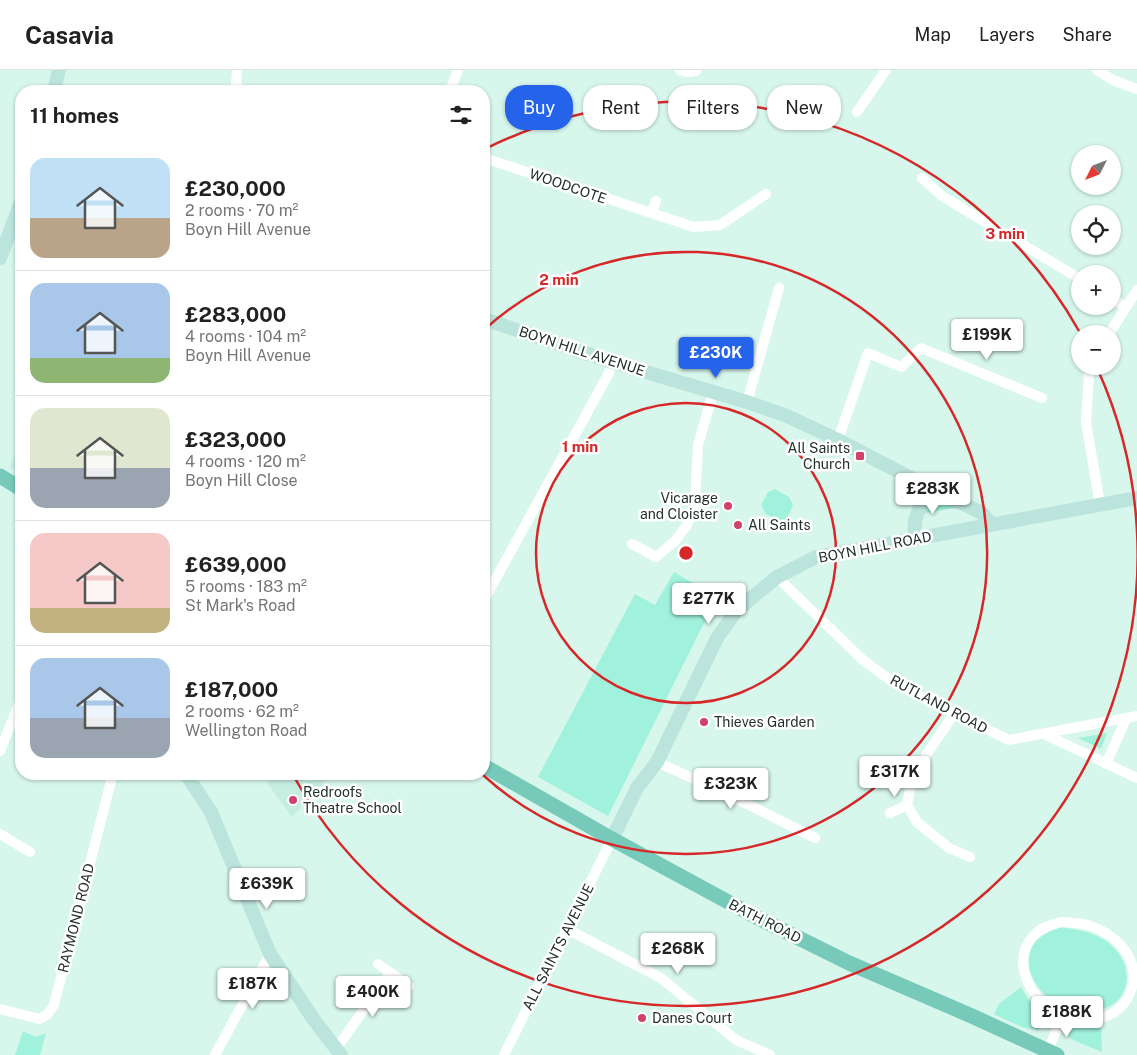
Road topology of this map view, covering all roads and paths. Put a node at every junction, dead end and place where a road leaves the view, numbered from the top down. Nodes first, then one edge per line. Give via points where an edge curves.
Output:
1 (59, 70) edge
2 (237, 70) edge
3 (458, 70) edge
4 (680, 70) edge
5 (886, 70) edge
6 (1097, 70) edge
7 (696, 71) edge
8 (55, 85) edge
9 (238, 85) edge
10 (452, 85) edge
11 (1137, 89) edge
12 (857, 112) dead end
13 (490, 160) edge
14 (922, 178) dead end
15 (766, 194) dead end
16 (656, 201) dead end
17 (652, 213) junction
18 (15, 218) edge
19 (0, 258) edge
20 (1071, 274) edge
21 (779, 288) dead end
22 (1137, 290) edge
23 (1121, 304) edge
24 (1126, 307) junction
25 (490, 321) edge
26 (1115, 325) edge
27 (612, 362) junction
28 (1089, 375) edge
29 (713, 393) junction
30 (1042, 398) dead end
31 (748, 402) junction
32 (838, 440) junction
33 (0, 476) edge
34 (15, 485) edge
35 (928, 487) junction
36 (1137, 498) edge
37 (1100, 505) junction
38 (991, 524) junction
39 (914, 538) junction
40 (632, 544) dead end
41 (777, 577) junction
42 (490, 589) edge
43 (15, 714) edge
44 (954, 714) junction
45 (1132, 717) edge
46 (1044, 734) junction
47 (0, 751) edge
48 (656, 762) junction
49 (1106, 764) junction
50 (490, 769) edge
51 (1137, 778) edge
52 (111, 780) edge
53 (190, 780) edge
54 (907, 805) junction
55 (890, 813) dead end
56 (0, 834) edge
57 (815, 838) dead end
58 (612, 839) junction
59 (30, 852) dead end
60 (970, 857) dead end
61 (567, 929) junction
62 (270, 954) junction
63 (378, 964) dead end
64 (390, 973) junction
65 (409, 986) dead end
66 (0, 1009) edge
67 (1062, 1015) junction
68 (339, 1052) edge
69 (1052, 1053) edge
70 (215, 1055) edge
71 (504, 1055) edge
72 (770, 1055) edge

1 - 8 street
2 - 9 street
3 - 10 street
4 - 7 street
5 - 12 street
6 - 11 street
13 - 17 street, WOODCOTE
14 - 20 street via 942,196
15 - 17 street, WOODCOTE via 720,225 694,227
16 - 17 street
18 - 19 street
21 - 31 street
22 - 24 street
23 - 24 street
24 - 26 street
25 - 27 street, BOYN HILL AVENUE
27 - 29 street, BOYN HILL AVENUE
27 - 42 street via 609,373
28 - 37 street via 1086,422
29 - 31 street, BOYN HILL AVENUE
29 - 40 street via 698,444 695,505 687,524 675,541 656,558
30 - 32 street via 921,348 901,367 868,353
31 - 32 street, BOYN HILL AVENUE
32 - 35 street, BOYN HILL AVENUE
33 - 34 main road
35 - 38 street, BOYN HILL AVENUE via 982,512
35 - 39 street via 915,520
36 - 37 street, BOYN HILL ROAD
37 - 38 street, BOYN HILL ROAD
38 - 39 street, BOYN HILL ROAD
39 - 41 street, BOYN HILL ROAD via 816,557
41 - 44 street, RUTLAND ROAD via 863,660 897,684
41 - 48 street, BOYN HILL ROAD via 737,610 717,638
43 - 47 street
44 - 46 street, RUTLAND ROAD via 1009,740
44 - 54 street via 911,783
45 - 46 street, RUTLAND ROAD
45 - 49 street
46 - 49 street
48 - 57 street
48 - 58 street, BOYN HILL ROAD via 637,788
49 - 51 street
50 - 58 main road, BATH ROAD
52 - 66 street, RAYMOND ROAD via 54,1005 47,1015 39,1019
53 - 62 street via 211,812
54 - 55 street
54 - 60 street via 917,822 949,848
56 - 59 street
58 - 61 street, ALL SAINTS AVENUE
58 - 69 main road, BATH ROAD via 849,963
61 - 71 street, ALL SAINTS AVENUE
61 - 72 street via 661,978 736,1040
62 - 68 street
62 - 70 street
63 - 64 street
64 - 65 street
64 - 68 street
67 - 67 street via 1089,1019 1112,1014 1130,995 1133,963 1126,950 1102,932 1088,926 1061,922 1041,930 1030,939 1025,949 1023,969 1029,985 1048,1007
67 - 69 street

